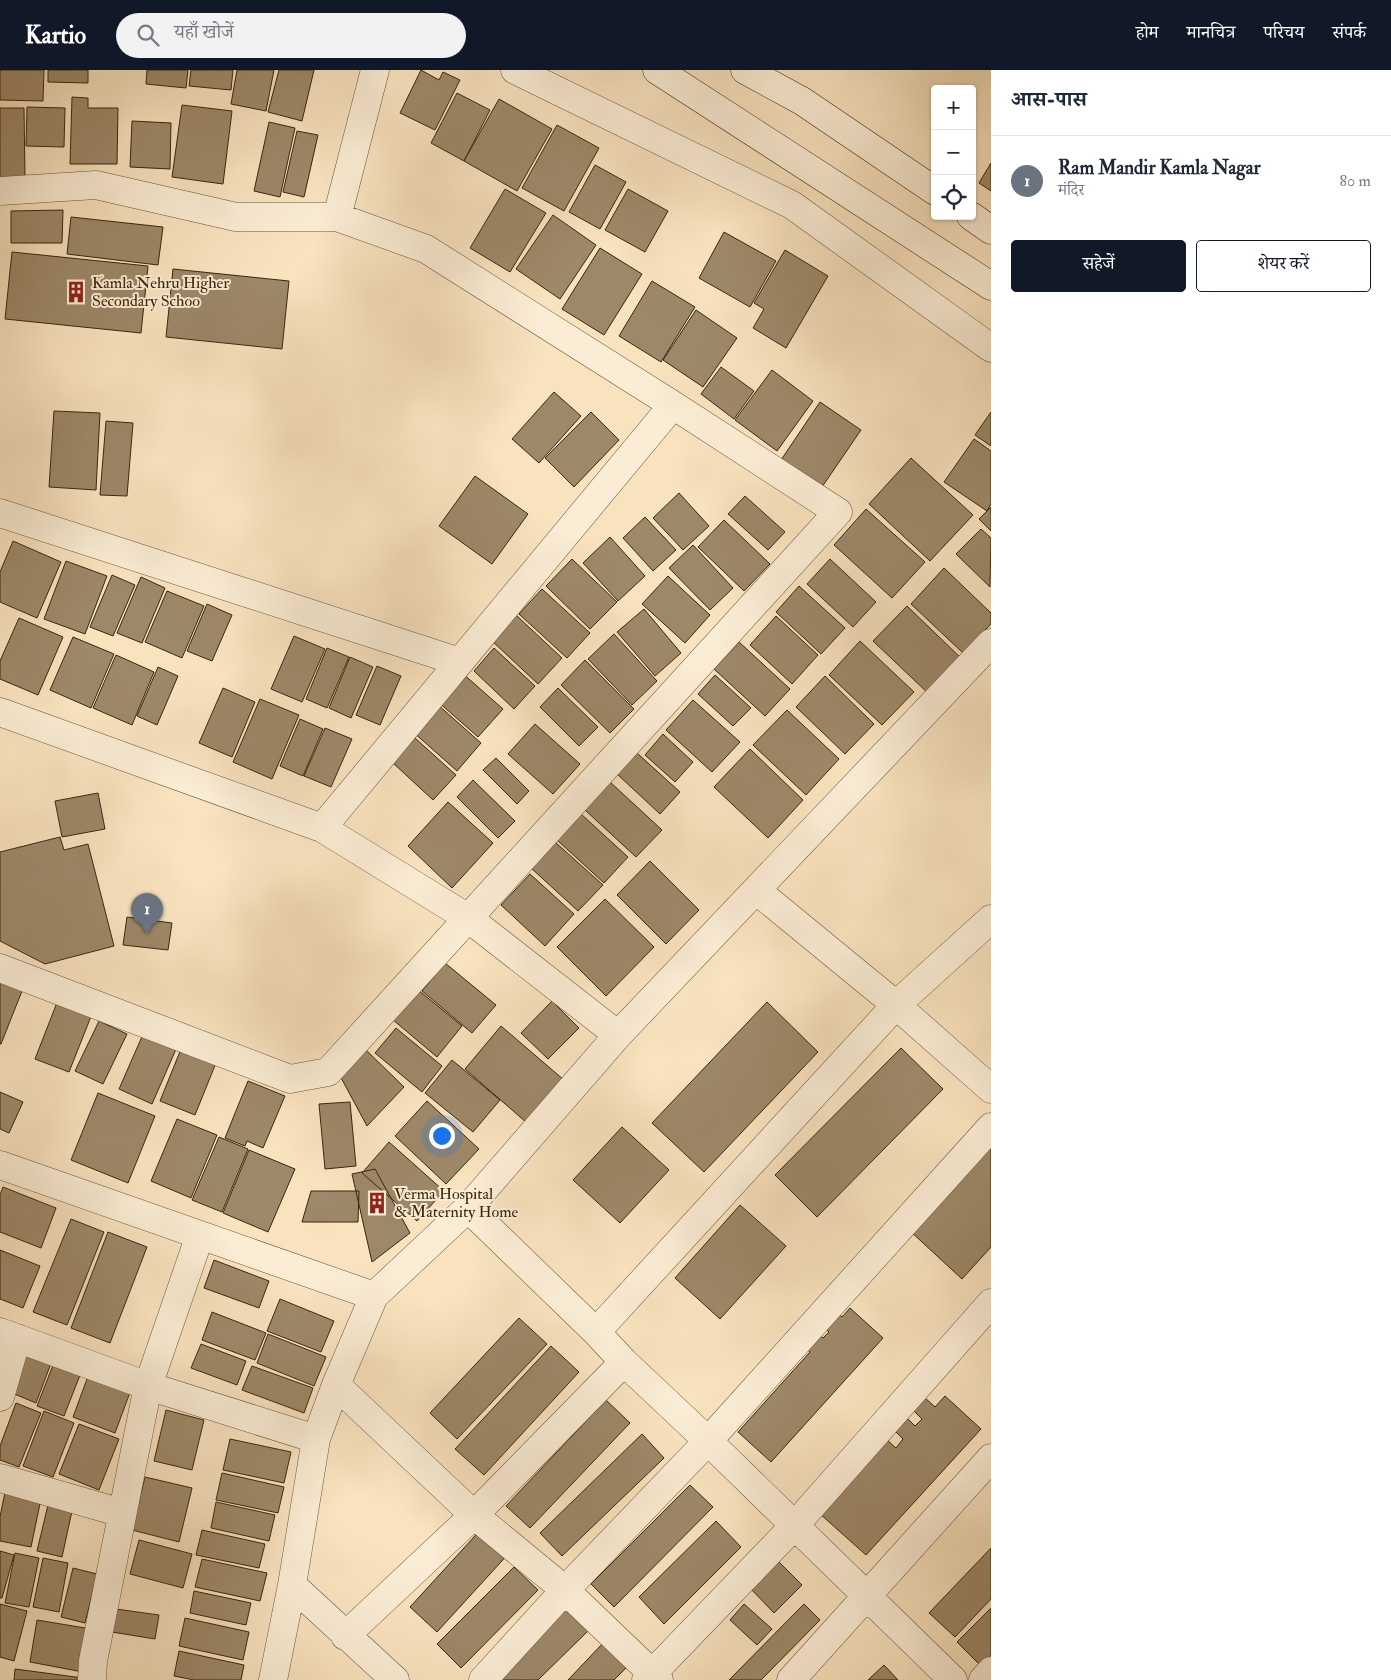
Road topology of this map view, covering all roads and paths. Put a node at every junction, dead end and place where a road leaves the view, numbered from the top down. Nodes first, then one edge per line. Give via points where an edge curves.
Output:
1 (375, 70) edge
2 (515, 70) edge
3 (657, 70) edge
4 (745, 70) edge
5 (931, 188) edge
6 (0, 191) edge
7 (337, 217) junction
8 (976, 220) edge
9 (991, 230) edge
10 (991, 286) edge
11 (991, 348) edge
12 (673, 405) junction
13 (0, 513) edge
14 (991, 643) edge
15 (460, 662) junction
16 (0, 712) edge
17 (322, 828) junction
18 (756, 890) junction
19 (468, 918) junction
20 (991, 919) edge
21 (0, 968) edge
22 (896, 1004) junction
23 (618, 1035) junction
24 (991, 1089) edge
25 (991, 1128) edge
26 (0, 1165) edge
27 (468, 1208) junction
28 (200, 1235) junction
29 (374, 1296) junction
30 (991, 1303) edge
31 (596, 1332) junction
32 (8, 1335) edge
33 (624, 1362) junction
34 (336, 1385) junction
35 (148, 1386) junction
36 (0, 1397) edge
37 (316, 1438) junction
38 (708, 1441) junction
39 (991, 1458) edge
40 (0, 1478) edge
41 (122, 1513) junction
42 (474, 1515) junction
43 (795, 1525) junction
44 (292, 1585) junction
45 (565, 1590) junction
46 (867, 1596) junction
47 (346, 1636) junction
48 (991, 1671) edge
49 (652, 1678) edge
50 (92, 1680) edge
51 (272, 1680) edge
52 (395, 1680) edge
53 (483, 1680) edge
54 (791, 1680) edge
55 (953, 1680) edge
56 (983, 1680) edge

1 - 7 street
2 - 11 street via 792,205
3 - 10 street
4 - 5 street via 802,100
6 - 7 street via 96,185 236,217
7 - 12 street via 426,249
8 - 9 street
12 - 15 street
12 - 19 street via 838,512
13 - 15 street
14 - 18 street
15 - 17 street
16 - 17 street
17 - 19 street
18 - 22 street
18 - 23 street
19 - 21 street via 328,1072 290,1078
19 - 23 street
20 - 22 street
22 - 24 street
22 - 31 street
23 - 27 street
25 - 38 street
26 - 28 street
27 - 29 street
27 - 31 street
28 - 29 street
28 - 35 street
29 - 34 street
30 - 43 street
31 - 33 street
32 - 35 street
32 - 36 street
33 - 38 street
33 - 42 street
34 - 37 street
34 - 42 street
35 - 37 street
35 - 41 street
37 - 44 street
38 - 43 street
38 - 45 street
39 - 46 street
40 - 41 street
41 - 50 street
42 - 45 street
42 - 47 street
43 - 46 street
43 - 49 street
44 - 47 street
44 - 51 street
45 - 49 street
45 - 53 street
46 - 54 street
46 - 55 street
47 - 52 street
48 - 56 street

